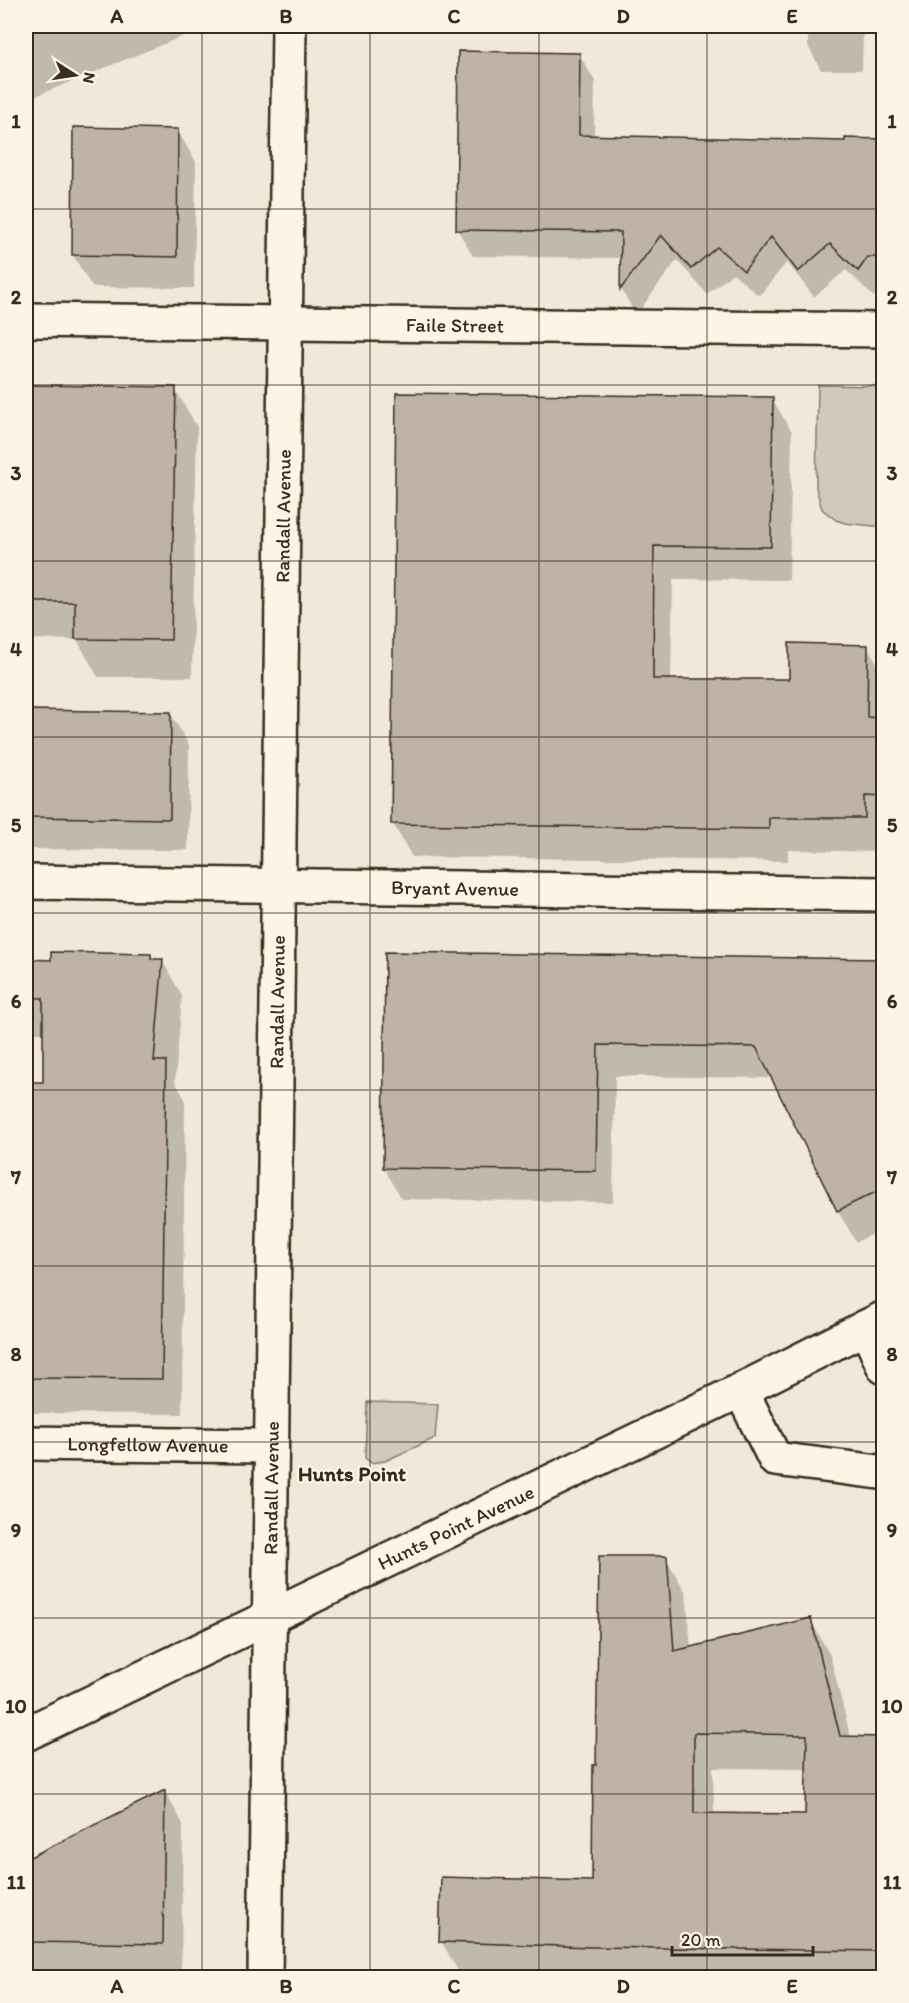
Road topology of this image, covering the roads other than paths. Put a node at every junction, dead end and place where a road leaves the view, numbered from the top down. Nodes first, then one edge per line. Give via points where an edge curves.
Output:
1 (289, 26) edge
2 (26, 320) edge
3 (285, 324) junction
4 (884, 330) edge
5 (26, 882) edge
6 (277, 884) junction
7 (884, 894) edge
8 (875, 1323) edge
9 (884, 1367) edge
10 (741, 1390) junction
11 (26, 1443) edge
12 (270, 1446) junction
13 (884, 1471) edge
14 (269, 1615) junction
15 (26, 1734) edge
16 (265, 1977) edge

1 - 3 street, Randall Avenue
2 - 3 street, Faile Street
3 - 4 street, Faile Street
3 - 6 street, Randall Avenue
5 - 6 street, Bryant Avenue
6 - 7 street, Bryant Avenue
6 - 12 street, Randall Avenue
8 - 9 street
8 - 10 street, Hunts Point Avenue
10 - 13 street via 775,1459
10 - 14 street, Hunts Point Avenue
11 - 12 street, Longfellow Avenue
12 - 14 street, Randall Avenue
14 - 15 street, Hunts Point Avenue
14 - 16 street, Randall Avenue

